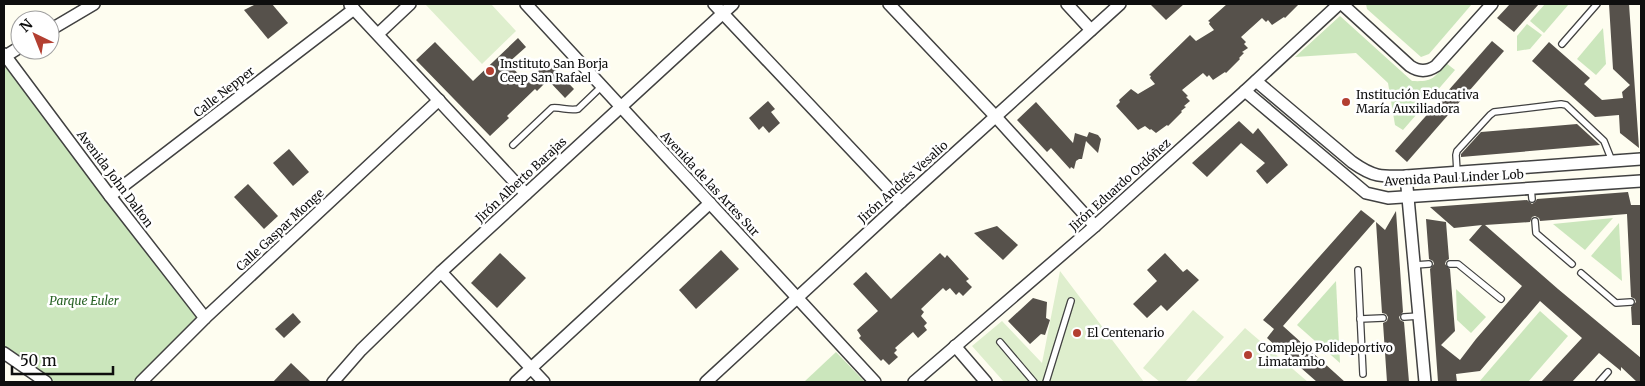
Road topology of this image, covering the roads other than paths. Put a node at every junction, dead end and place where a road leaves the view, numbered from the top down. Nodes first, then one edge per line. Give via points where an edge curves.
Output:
1 (94, 4) edge
2 (410, 4) edge
3 (526, 4) edge
4 (714, 4) edge
5 (733, 4) edge
6 (889, 4) edge
7 (1067, 4) edge
8 (1120, 4) edge
9 (1341, 4) edge
10 (1492, 4) edge
11 (1597, 4) edge
12 (352, 6) edge
13 (723, 13) junction
14 (60, 24) edge
15 (1091, 30) junction
16 (378, 34) junction
17 (1562, 44) dead end
18 (4, 56) edge
19 (1256, 81) junction
20 (602, 86) junction
21 (1245, 92) junction
22 (439, 100) junction
23 (622, 107) junction
24 (996, 117) junction
25 (513, 145) dead end
26 (1641, 159) edge
27 (1612, 161) junction
28 (1529, 167) junction
29 (1458, 172) junction
30 (1406, 176) junction
31 (1641, 181) edge
32 (1532, 193) junction
33 (526, 194) junction
34 (110, 196) junction
35 (1409, 196) junction
36 (901, 202) junction
37 (710, 203) junction
38 (1534, 221) dead end
39 (1094, 226) junction
40 (1430, 264) dead end
41 (1450, 264) dead end
42 (1572, 264) dead end
43 (1415, 265) junction
44 (1358, 270) dead end
45 (441, 272) junction
46 (1582, 273) dead end
47 (797, 298) junction
48 (1501, 299) dead end
49 (1071, 301) dead end
50 (1631, 302) dead end
51 (1419, 316) junction
52 (1404, 317) dead end
53 (205, 318) junction
54 (1383, 318) dead end
55 (1360, 320) junction
56 (1000, 342) dead end
57 (955, 346) junction
58 (4, 353) edge
59 (531, 368) junction
60 (1608, 372) dead end
61 (1363, 374) dead end
62 (40, 381) edge
63 (141, 382) edge
64 (333, 382) edge
65 (516, 382) edge
66 (544, 382) edge
67 (706, 382) edge
68 (875, 382) edge
69 (914, 382) edge
70 (986, 382) edge
71 (1034, 382) edge
72 (1046, 382) edge
73 (1425, 382) edge
74 (1599, 382) edge

1 - 14 street
2 - 16 street
3 - 20 street, Avenida de las Artes Sur
4 - 13 street
5 - 13 street, Jirón Alberto Barajas
6 - 24 street
7 - 15 street
8 - 15 street, Jirón Andrés Vesalio
9 - 10 street via 1410,66 1424,71 1436,66
9 - 19 street, Jirón Eduardo Ordóñez
11 - 17 lane
12 - 16 street
12 - 34 street, Calle Nepper
13 - 23 street, Jirón Alberto Barajas
13 - 36 street
15 - 24 street, Jirón Andrés Vesalio
16 - 22 street
18 - 34 street, Avenida John Dalton
19 - 21 street, Jirón Eduardo Ordóñez
19 - 30 street, Avenida Paul Linder Lob via 1365,171 1386,177
20 - 23 street, Avenida de las Artes Sur
20 - 25 lane via 578,109 552,108
21 - 35 street, Avenida Paul Linder Lob via 1366,193 1388,198
21 - 39 street, Jirón Eduardo Ordóñez
22 - 33 street
22 - 53 street, Calle Gaspar Monge
23 - 33 street, Jirón Alberto Barajas
23 - 37 street, Avenida de las Artes Sur
24 - 36 street, Jirón Andrés Vesalio
24 - 39 street
26 - 27 street, Avenida Paul Linder Lob
27 - 28 street, Avenida Paul Linder Lob
27 - 29 lane via 1604,141 1562,104 1494,112 1457,151
28 - 29 street, Avenida Paul Linder Lob
28 - 32 street
29 - 30 street, Avenida Paul Linder Lob
30 - 35 street
31 - 32 street, Avenida Paul Linder Lob
32 - 35 street, Avenida Paul Linder Lob
33 - 45 street, Jirón Alberto Barajas
34 - 53 street, Avenida John Dalton
35 - 43 street
36 - 47 street, Jirón Andrés Vesalio
37 - 47 street, Avenida de las Artes Sur
37 - 59 street
38 - 42 lane via 1536,233
39 - 57 street, Jirón Eduardo Ordóñez
40 - 43 lane
41 - 48 lane via 1458,264
43 - 51 street
44 - 55 lane
45 - 59 street
45 - 64 street, Jirón Alberto Barajas
46 - 50 lane via 1616,303
47 - 67 street, Jirón Andrés Vesalio
47 - 68 street, Avenida de las Artes Sur
49 - 72 lane
51 - 52 lane
51 - 73 street
53 - 63 street, Calle Gaspar Monge
54 - 55 lane
55 - 61 lane
56 - 71 lane
57 - 69 street, Jirón Eduardo Ordóñez
57 - 70 street
58 - 62 street
59 - 65 street
59 - 66 street
60 - 74 lane

